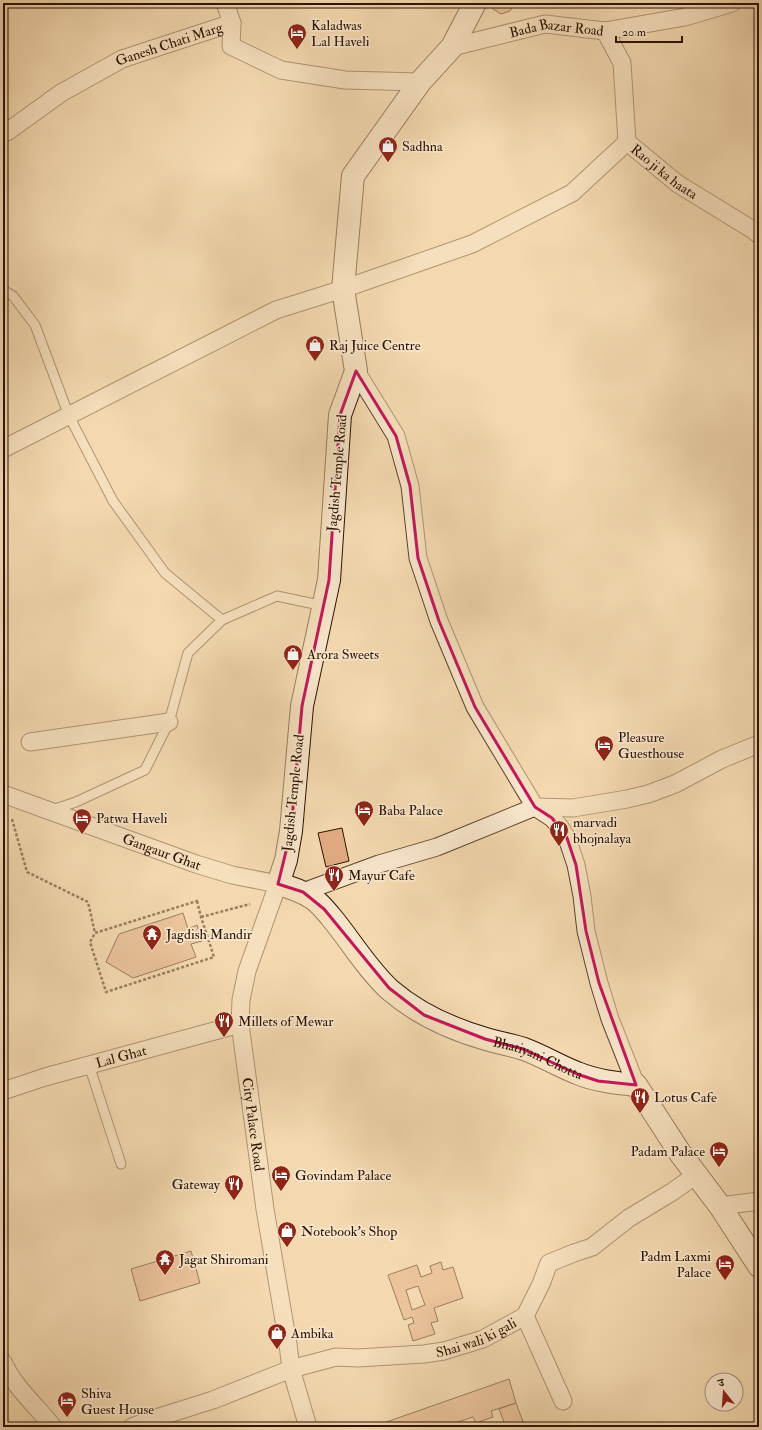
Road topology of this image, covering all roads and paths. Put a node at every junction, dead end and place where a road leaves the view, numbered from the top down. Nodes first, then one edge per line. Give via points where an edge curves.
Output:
1 (224, 3) edge
2 (475, 3) edge
3 (732, 3) edge
4 (232, 23) junction
5 (605, 31) junction
6 (452, 47) junction
7 (420, 82) junction
8 (3, 133) edge
9 (627, 142) junction
10 (759, 235) edge
11 (343, 289) junction
12 (3, 290) edge
13 (356, 371) junction
14 (69, 416) junction
15 (3, 449) edge
16 (324, 606) junction
17 (222, 620) junction
18 (169, 722) junction
19 (30, 742) dead end
20 (759, 744) edge
21 (4, 794) edge
22 (535, 807) junction
23 (51, 811) junction
24 (276, 891) junction
25 (303, 892) junction
26 (201, 917) junction
27 (95, 933) junction
28 (240, 1024) junction
29 (89, 1065) junction
30 (636, 1085) junction
31 (3, 1091) edge
32 (121, 1164) dead end
33 (696, 1175) junction
34 (759, 1201) edge
35 (720, 1206) junction
36 (759, 1266) edge
37 (525, 1316) junction
38 (3, 1362) edge
39 (291, 1369) junction
40 (563, 1401) dead end
41 (52, 1427) edge
42 (132, 1427) edge
43 (308, 1427) edge

1 - 4 street
2 - 6 main road, Jagdish Temple Road
3 - 5 street, Bada Bazar Road via 685,17
4 - 7 street, Ganesh Chati Marg via 231,46 281,70 345,80
4 - 8 street, Ganesh Chati Marg via 122,59 61,93
5 - 6 street, Bada Bazar Road via 545,24
5 - 9 street, Rao ji ka haata via 622,63
6 - 7 main road, Jagdish Temple Road
7 - 11 main road, Jagdish Temple Road via 353,176
9 - 10 street, Rao ji ka haata via 678,184
9 - 11 street via 572,193 472,244
11 - 13 main road, Jagdish Temple Road
11 - 14 street via 276,310
12 - 14 lane via 13,296 35,325
13 - 16 main road, Jagdish Temple Road via 340,415 329,580
13 - 22 street via 396,436 410,486 418,558 439,621 475,707
14 - 15 street
14 - 17 lane via 113,501 165,573
16 - 17 lane via 277,596
16 - 24 main road, Jagdish Temple Road via 302,706 291,832 286,860
17 - 18 lane via 188,653
18 - 19 street
18 - 23 lane via 145,770
20 - 22 street via 648,794 573,808
21 - 23 street, Gangaur Ghat
21 - 27 path via 27,872 88,902
22 - 25 street via 437,847 379,864
22 - 30 street via 552,818 567,838 576,865 586,931 599,983
23 - 24 street, Gangaur Ghat
24 - 25 main road, Bhatiyani Chotta
24 - 26 path
24 - 28 street, City Palace Road via 247,971 241,1000
25 - 30 main road, Bhatiyani Chotta via 324,909 369,967 389,988 424,1015 450,1027 523,1049 577,1074 598,1080
26 - 27 path via 197,901
26 - 27 path via 214,957 106,992 90,942
28 - 29 street, Lal Ghat
28 - 39 street, City Palace Road via 265,1209
29 - 31 street, Lal Ghat
29 - 32 lane
30 - 33 main road
33 - 35 main road
33 - 37 street, Shai wali ki gali via 629,1218 592,1247 549,1263
34 - 35 street
35 - 36 main road
37 - 39 street, Shai wali ki gali via 482,1339 444,1351 358,1358 336,1357
37 - 40 street
38 - 41 street via 8,1374
39 - 42 street, Shai wali ki gali via 213,1400
39 - 43 street

